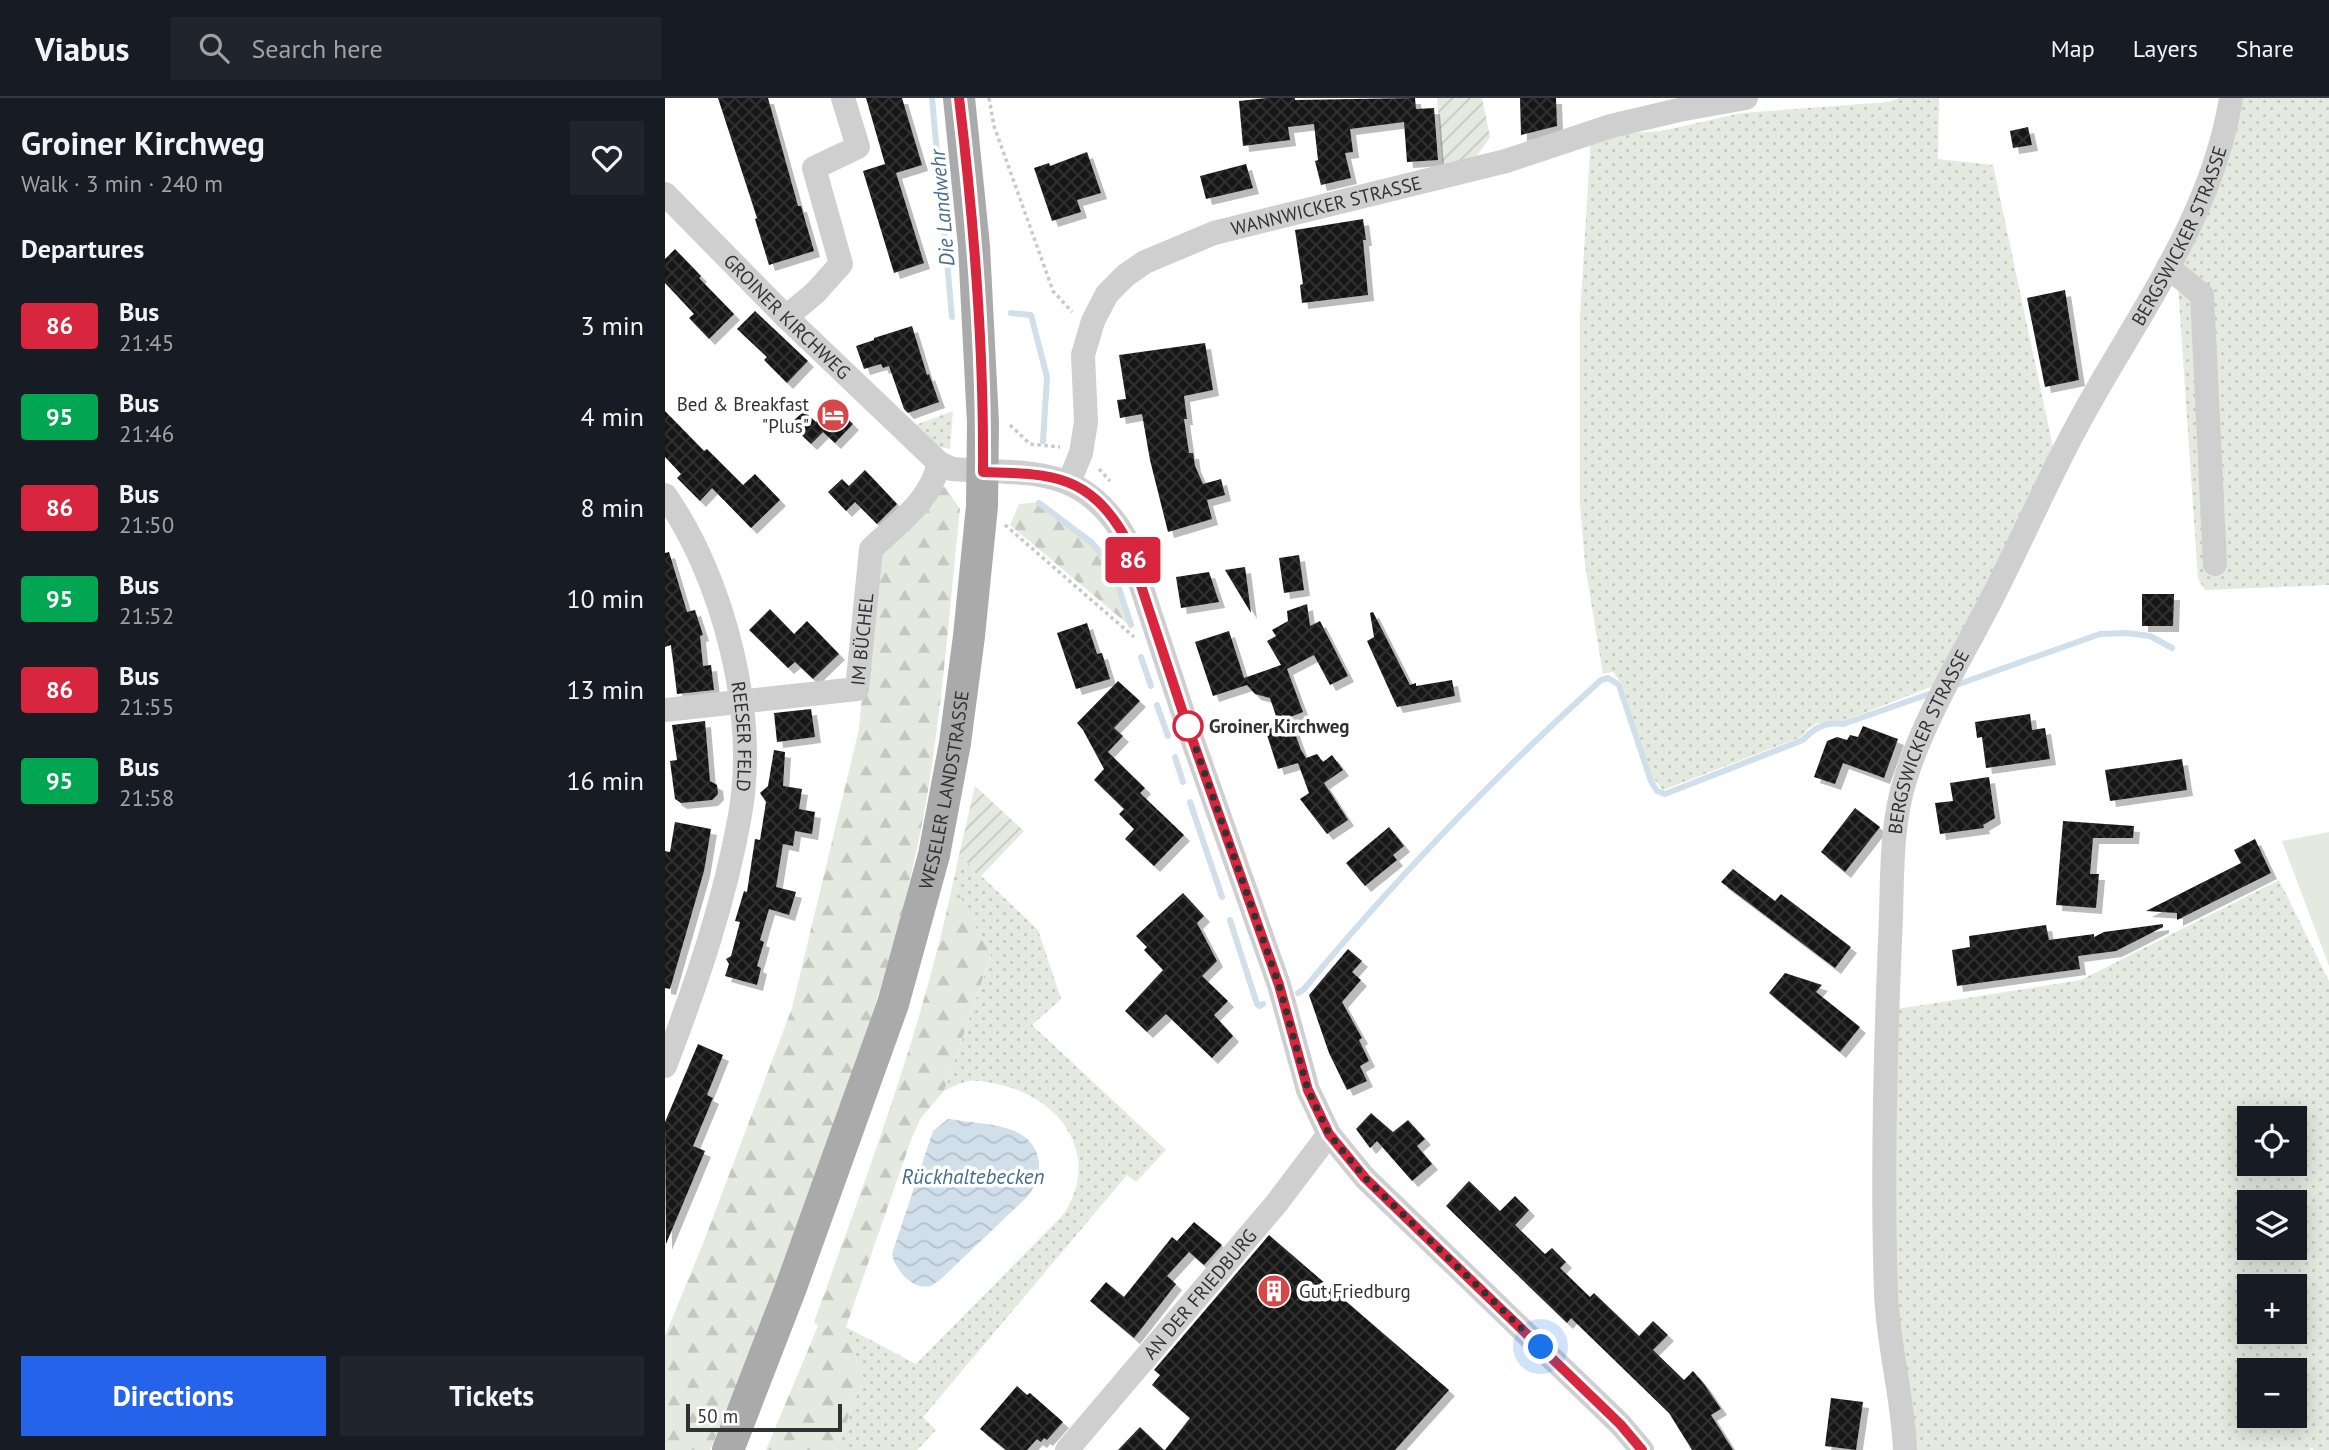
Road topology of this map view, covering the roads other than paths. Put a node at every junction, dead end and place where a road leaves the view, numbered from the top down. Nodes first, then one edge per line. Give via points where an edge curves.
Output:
1 (843, 98) edge
2 (959, 98) edge
3 (1746, 98) edge
4 (2231, 98) edge
5 (665, 194) edge
6 (2168, 267) junction
7 (786, 317) junction
8 (939, 463) junction
9 (983, 472) junction
10 (1069, 482) junction
11 (665, 495) edge
12 (2215, 564) dead end
13 (742, 702) junction
14 (665, 710) edge
15 (665, 1066) edge
16 (1329, 1134) junction
17 (728, 1450) edge
18 (1067, 1450) edge
19 (1642, 1450) edge
20 (1905, 1450) edge

1 - 7 street via 858,146 814,168 841,264
2 - 9 main road, WESELER LANDSTRASSE via 974,246
3 - 10 street, WANNWICKER STRASSE via 1611,126 1506,161 1214,233 1164,252 1126,275 1107,294 1093,321 1083,355 1086,422 1081,453
4 - 6 street, BERGSWICKER STRASSE via 2201,203
5 - 7 street, GROINER KIRCHWEG
6 - 12 street via 2202,295
6 - 20 street, BERGSWICKER STRASSE via 2091,400 1957,663 1914,755 1899,805 1884,1110 1886,1297
7 - 8 street, GROINER KIRCHWEG
8 - 9 street
8 - 13 street, IM BÜCHEL via 926,495 871,549 857,689
9 - 10 street via 1043,474
9 - 17 main road, WESELER LANDSTRASSE via 969,636 934,855 893,1004
10 - 16 street via 1103,505 1125,537 1279,985 1308,1090
11 - 13 street, REESER FELD via 697,550 723,612
13 - 14 street, IM BÜCHEL
13 - 15 street, REESER FELD via 741,814 703,960
16 - 18 street, AN DER FRIEDBURG via 1276,1204
16 - 19 street via 1365,1178

